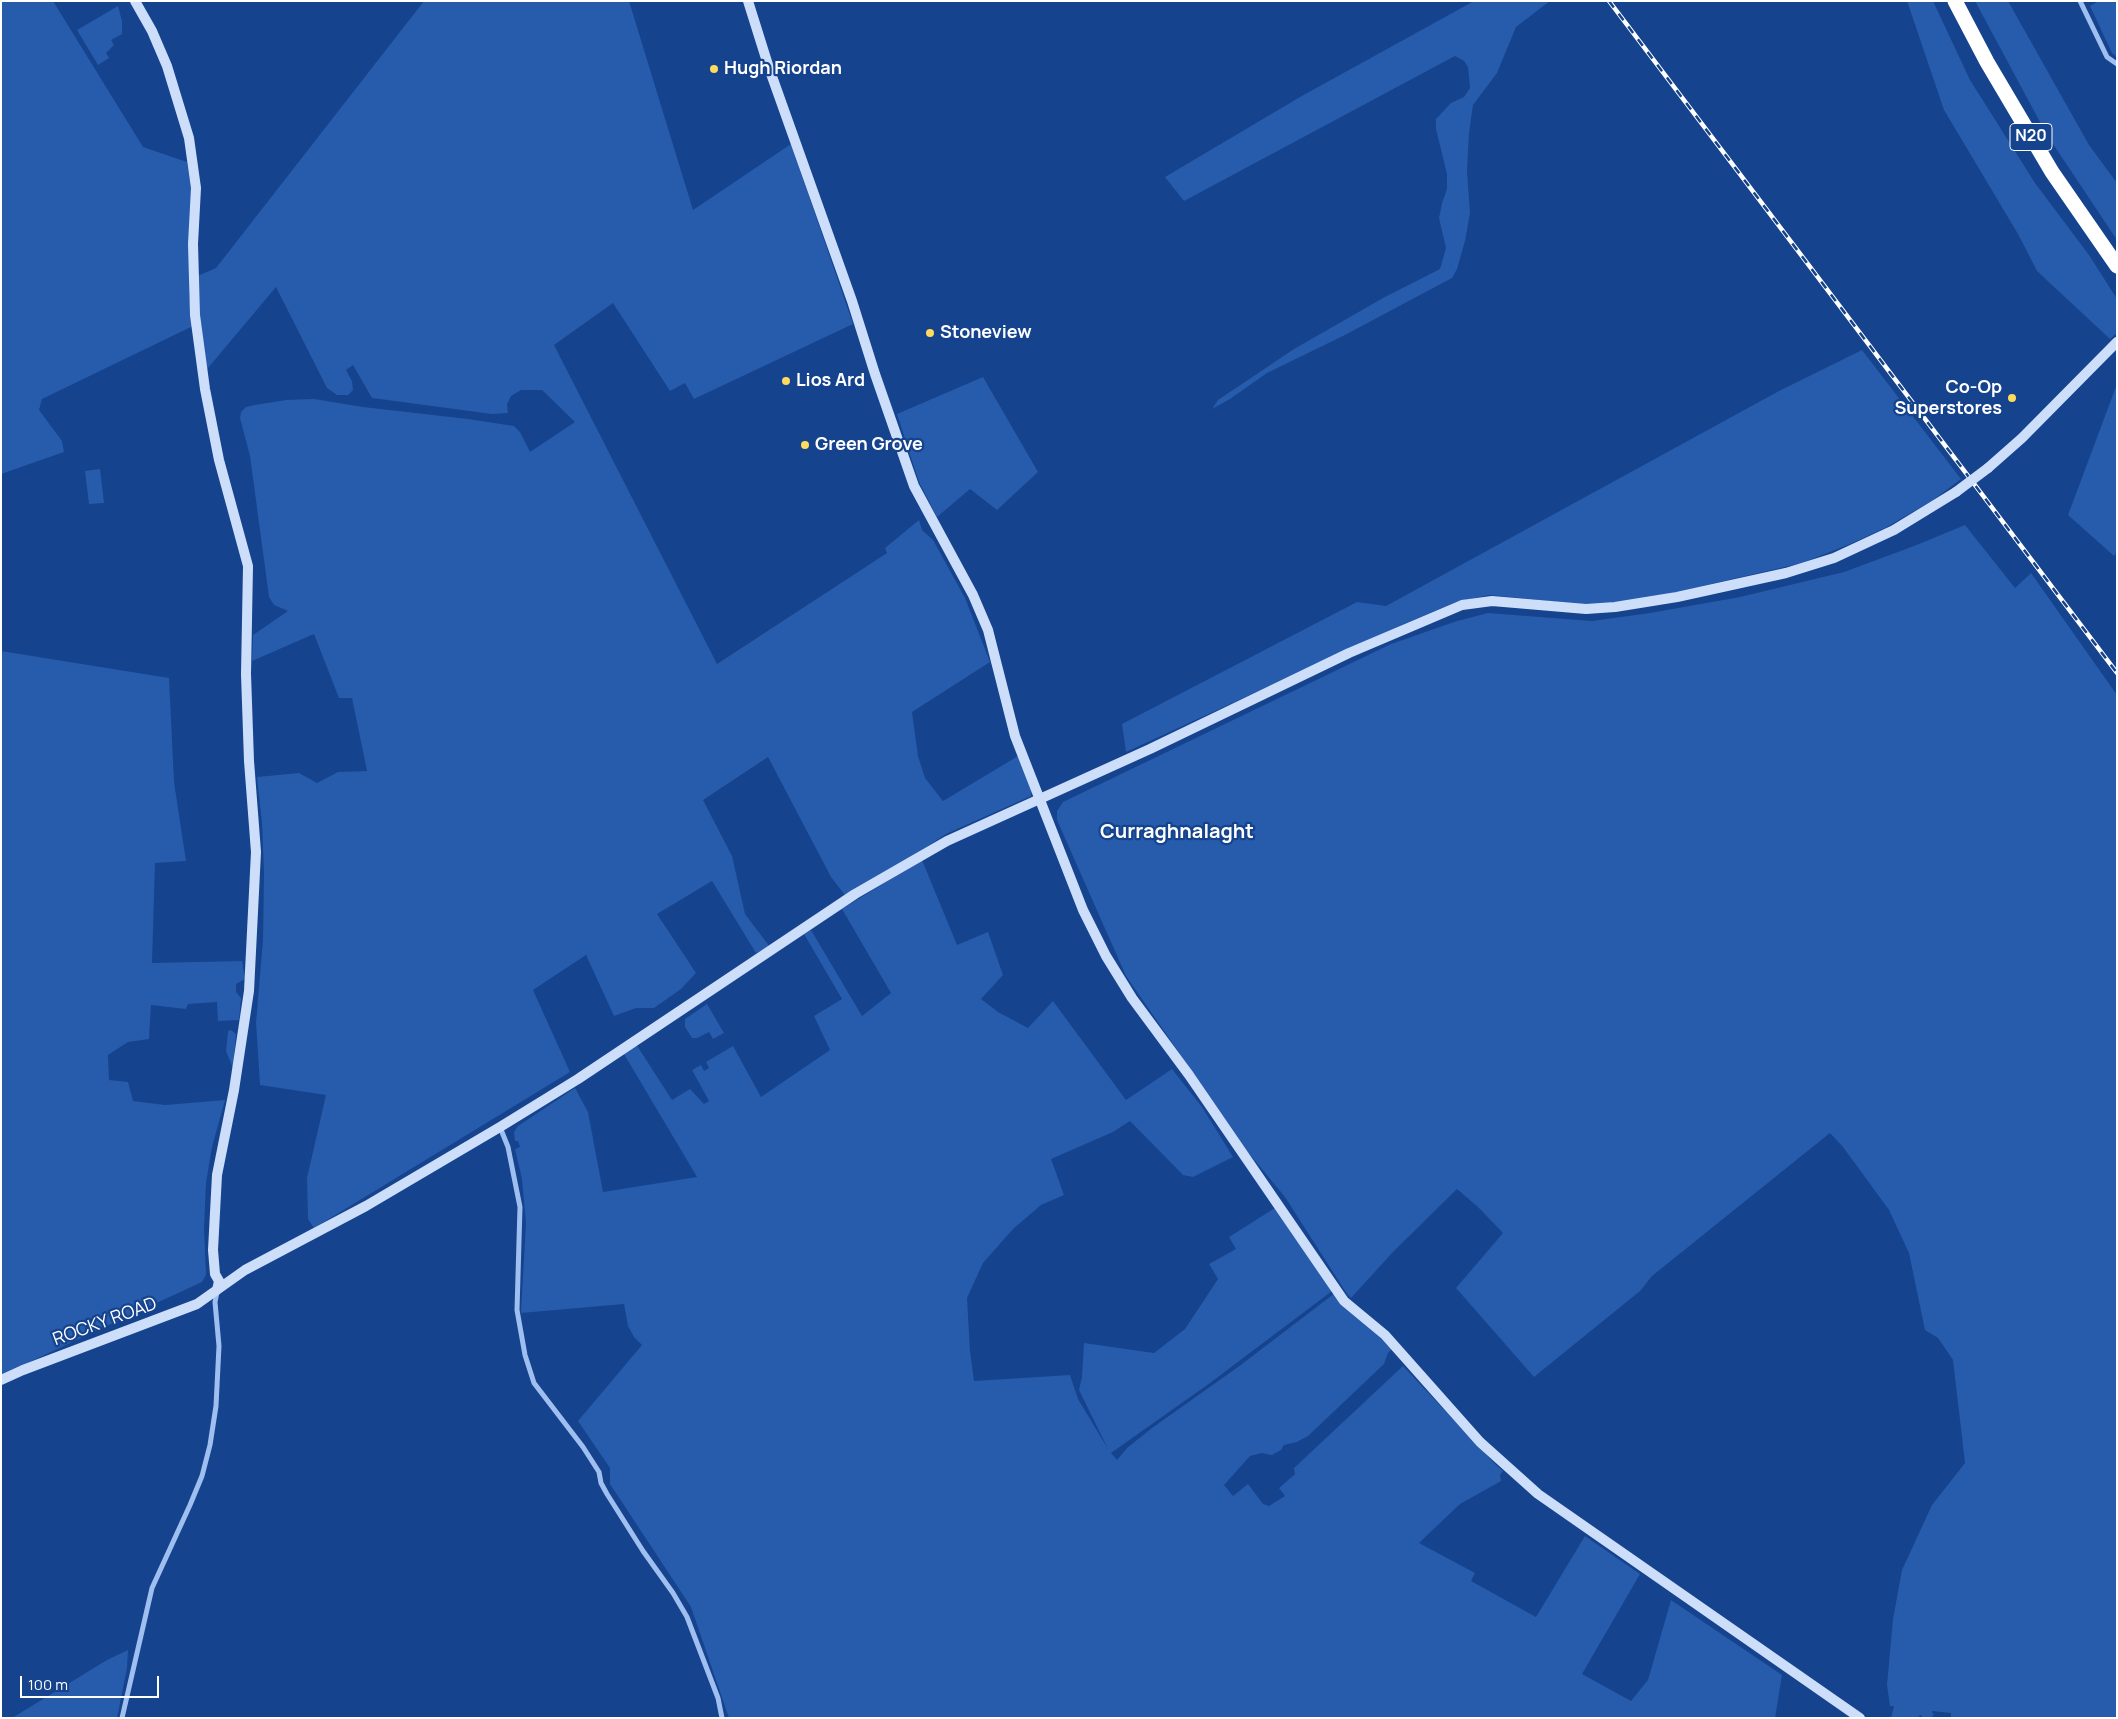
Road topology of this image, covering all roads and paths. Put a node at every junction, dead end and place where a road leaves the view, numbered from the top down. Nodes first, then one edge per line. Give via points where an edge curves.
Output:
1 (135, 1) edge
2 (748, 1) edge
3 (1955, 1) edge
4 (2080, 1) edge
5 (2117, 64) edge
6 (2117, 266) edge
7 (2117, 342) edge
8 (1040, 798) junction
9 (500, 1127) junction
10 (217, 1290) junction
11 (1, 1380) edge
12 (122, 1718) edge
13 (722, 1718) edge
14 (1860, 1718) edge

1 - 10 street via 167,66 189,138 196,188 192,244 194,315 219,460 248,566 248,761 256,852 249,991 234,1090 216,1175 213,1250 219,1282
2 - 8 street via 914,486 973,595 988,630 1015,736
3 - 6 highway, N20 via 2052,172
4 - 5 street via 2107,56
7 - 8 street, ROCKY ROAD, bridge via 1988,468 1894,530 1834,558 1786,573 1677,598 1615,607 1586,609 1492,601 1462,605 1349,653
8 - 9 street, ROCKY ROAD via 947,841 856,894 578,1079
8 - 14 street via 1083,910 1106,956 1344,1301 1385,1335 1480,1442 1538,1494
9 - 10 street, ROCKY ROAD via 366,1206 245,1270
9 - 13 street via 508,1147 520,1206 517,1310 534,1384 583,1447 599,1472 607,1494 687,1616 718,1698
10 - 11 street, ROCKY ROAD via 197,1304 167,1317
10 - 12 street via 219,1353 210,1445 202,1476 152,1588

